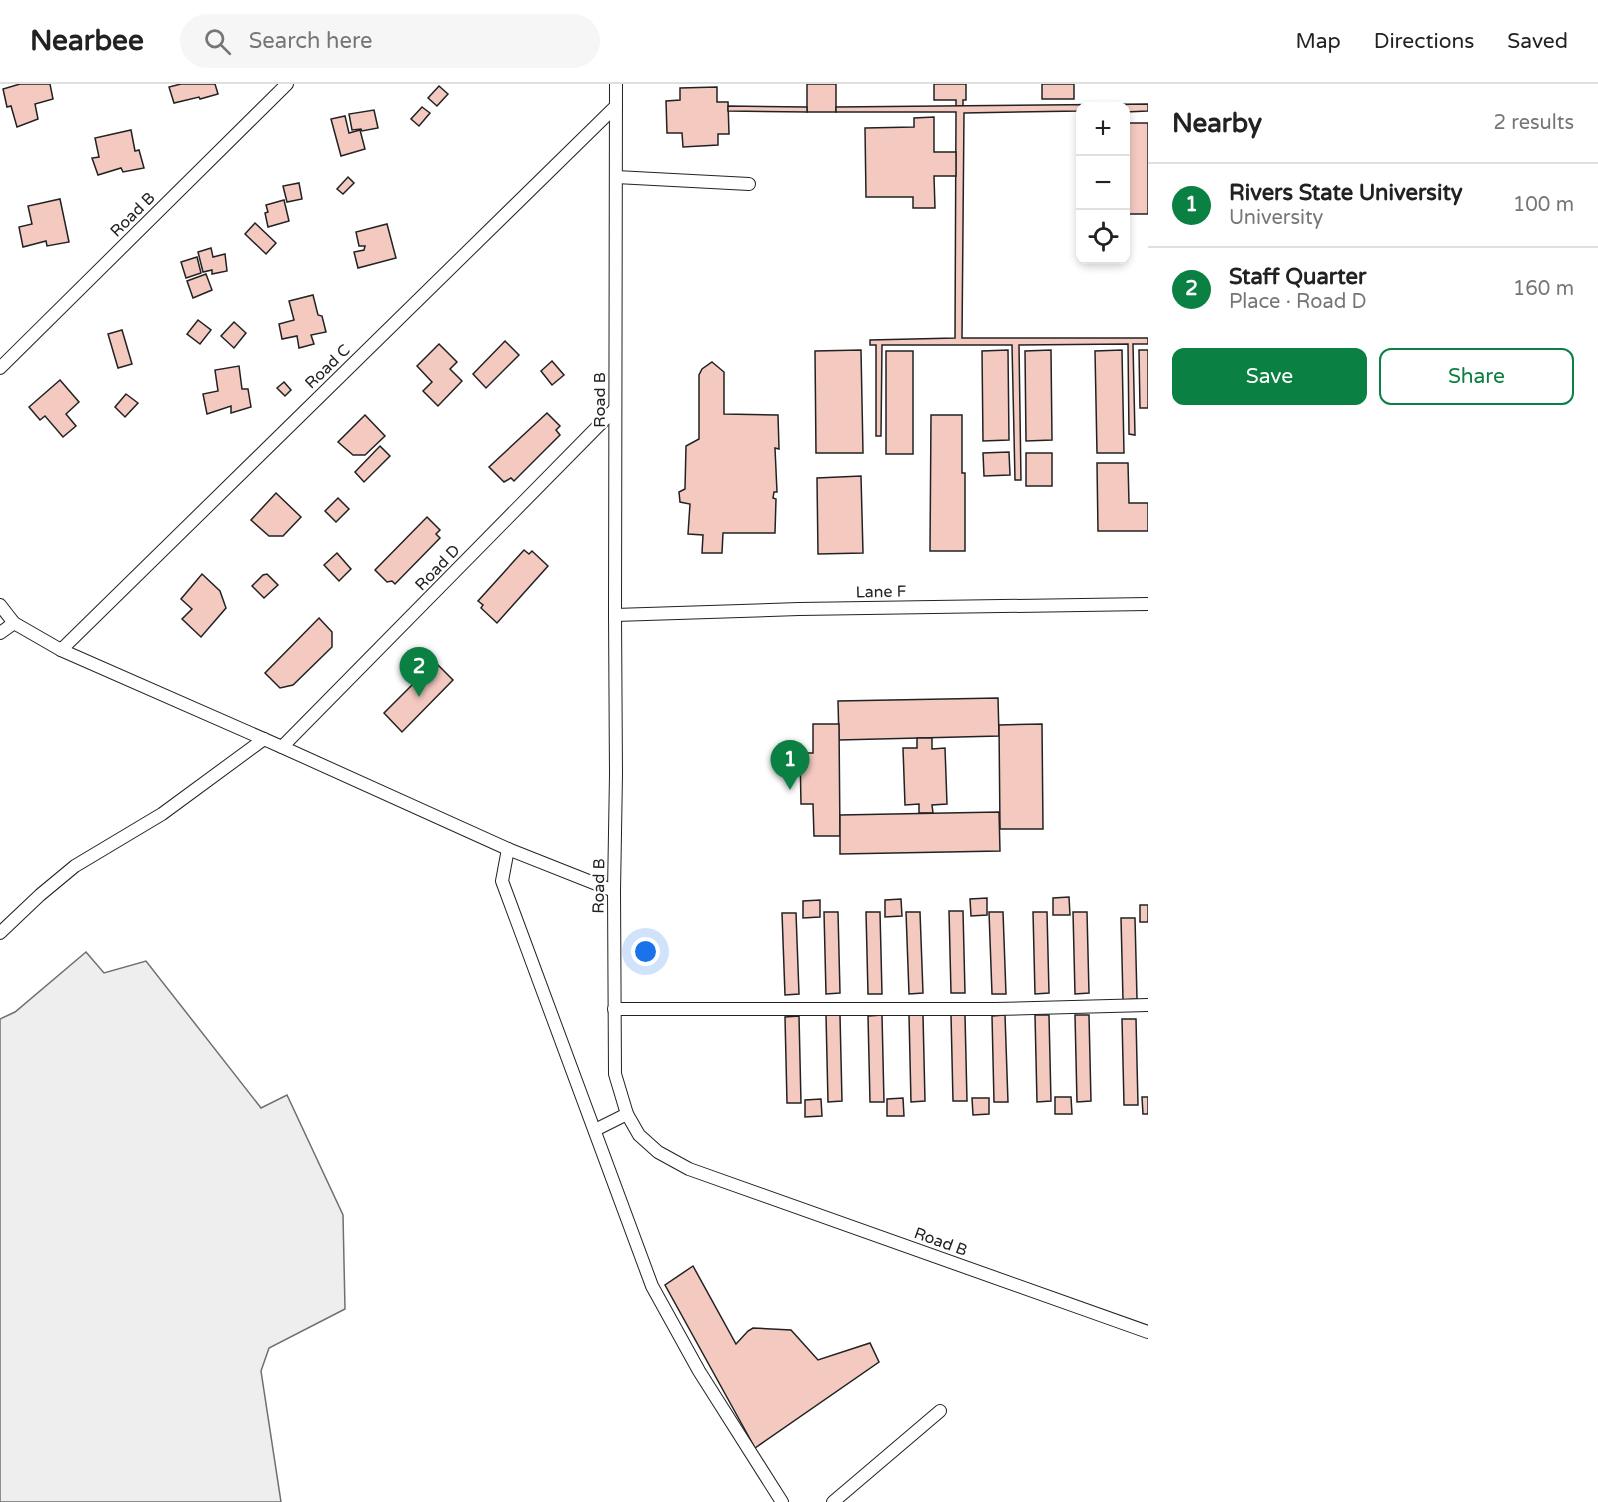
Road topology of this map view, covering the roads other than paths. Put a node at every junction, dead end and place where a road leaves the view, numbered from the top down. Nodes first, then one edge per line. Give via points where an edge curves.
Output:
1 (287, 84) edge
2 (616, 84) edge
3 (616, 106) junction
4 (616, 177) junction
5 (749, 184) dead end
6 (0, 368) edge
7 (615, 409) junction
8 (1148, 604) edge
9 (0, 605) edge
10 (615, 615) junction
11 (14, 623) junction
12 (0, 633) edge
13 (61, 650) junction
14 (264, 740) junction
15 (282, 747) junction
16 (508, 849) junction
17 (614, 891) junction
18 (0, 933) edge
19 (1148, 1005) edge
20 (614, 1009) junction
21 (627, 1114) junction
22 (595, 1130) junction
23 (1148, 1332) edge
24 (939, 1411) dead end
25 (782, 1502) edge
26 (833, 1502) edge

1 - 6 street, Road B
2 - 3 street, Road B
3 - 4 street, Road B
3 - 13 street, Road C
4 - 5 street
4 - 7 street, Road B
7 - 10 street, Road B
7 - 15 street, Road D
8 - 10 street, Lane F
9 - 11 street
10 - 17 street, Road B
11 - 12 street
11 - 13 street
13 - 14 street
14 - 15 street
14 - 18 street via 162,814 75,866
15 - 16 street
16 - 17 street
16 - 22 street via 502,881
17 - 20 street, Road B
19 - 20 street
20 - 21 street, Road B via 615,1074
21 - 22 street
21 - 23 street, Road B via 639,1135 658,1152 689,1169
22 - 25 street via 652,1286 699,1371
24 - 26 street

